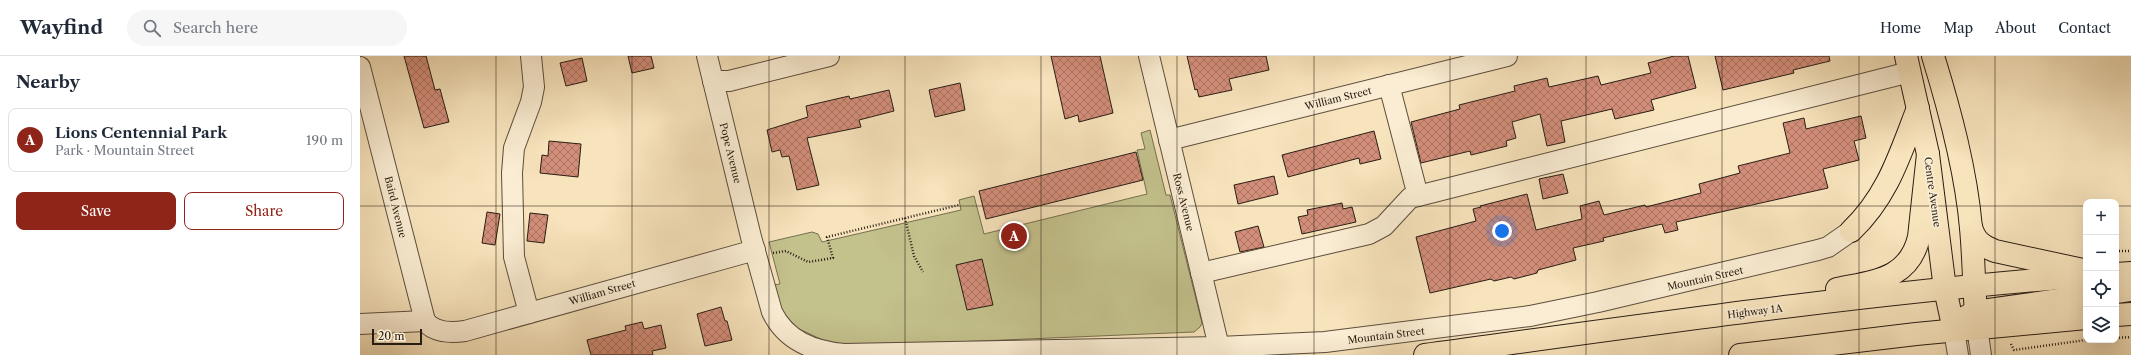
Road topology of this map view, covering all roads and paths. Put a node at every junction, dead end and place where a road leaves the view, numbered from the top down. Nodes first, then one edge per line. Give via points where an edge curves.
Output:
1 (531, 56) edge
2 (707, 56) edge
3 (829, 56) edge
4 (1149, 56) edge
5 (1507, 56) edge
6 (1933, 56) edge
7 (1908, 64) edge
8 (360, 67) edge
9 (713, 81) junction
10 (1389, 85) junction
11 (1918, 108) junction
12 (1169, 140) junction
13 (1928, 154) junction
14 (1418, 196) junction
15 (959, 205) dead end
16 (905, 218) junction
17 (1971, 227) junction
18 (1851, 231) joint
19 (2119, 251) edge
20 (2131, 251) edge
21 (762, 252) junction
22 (2083, 270) edge
23 (924, 272) dead end
24 (1202, 273) junction
25 (2131, 273) edge
26 (2119, 274) edge
27 (2083, 276) edge
28 (1974, 286) junction
29 (1945, 289) junction
30 (2131, 290) edge
31 (2119, 292) edge
32 (2083, 297) edge
33 (530, 313) junction
34 (2131, 314) edge
35 (2119, 315) edge
36 (1700, 318) junction
37 (2083, 318) edge
38 (1976, 320) junction
39 (425, 321) junction
40 (360, 324) edge
41 (1954, 330) junction
42 (2131, 337) edge
43 (2119, 338) edge
44 (2083, 340) edge
45 (2010, 342) dead end
46 (1219, 347) junction
47 (1426, 355) edge
48 (1740, 355) edge
49 (1958, 355) edge
50 (1981, 355) edge

1 - 33 street via 534,88 514,148 512,173 514,256
2 - 9 street, Pope Avenue
3 - 9 street via 730,81
4 - 12 street, Ross Avenue
5 - 10 street, William Street
6 - 17 main road via 1954,133
7 - 11 main road, Centre Avenue
7 - 14 street
8 - 39 street, Baird Avenue
9 - 21 street, Pope Avenue
10 - 12 street, William Street
10 - 14 street
11 - 13 main road, Centre Avenue
11 - 18 main road via 1884,190 1871,210
12 - 24 street, Ross Avenue
13 - 29 main road, Centre Avenue
13 - 36 main road via 1920,237 1914,255 1904,267 1880,280
14 - 24 street via 1410,198 1384,226 1369,234
15 - 16 path
16 - 21 path via 827,238 833,258 808,262 786,251
16 - 23 path via 914,256
17 - 22 main road via 1979,243 1995,251
17 - 28 main road
18 - 46 street, Mountain Street via 1828,247 1809,253 1530,316 1325,342
19 - 20 path
21 - 33 street, William Street
21 - 46 street, Mountain Street via 768,302 776,319 798,342 824,351 844,354
24 - 46 street, Ross Avenue
25 - 26 main road
27 - 28 main road, Highway 1A
28 - 29 main road, Highway 1A
28 - 38 main road
29 - 36 main road, Highway 1A
29 - 41 main road, Centre Avenue
30 - 31 main road
32 - 38 main road
33 - 39 street, William Street via 465,331 448,332 434,328
34 - 35 main road
36 - 47 main road, Highway 1A
37 - 38 main road
38 - 41 main road
38 - 50 street
39 - 40 street
41 - 48 main road
41 - 49 street
42 - 43 path
44 - 45 path via 2014,350

